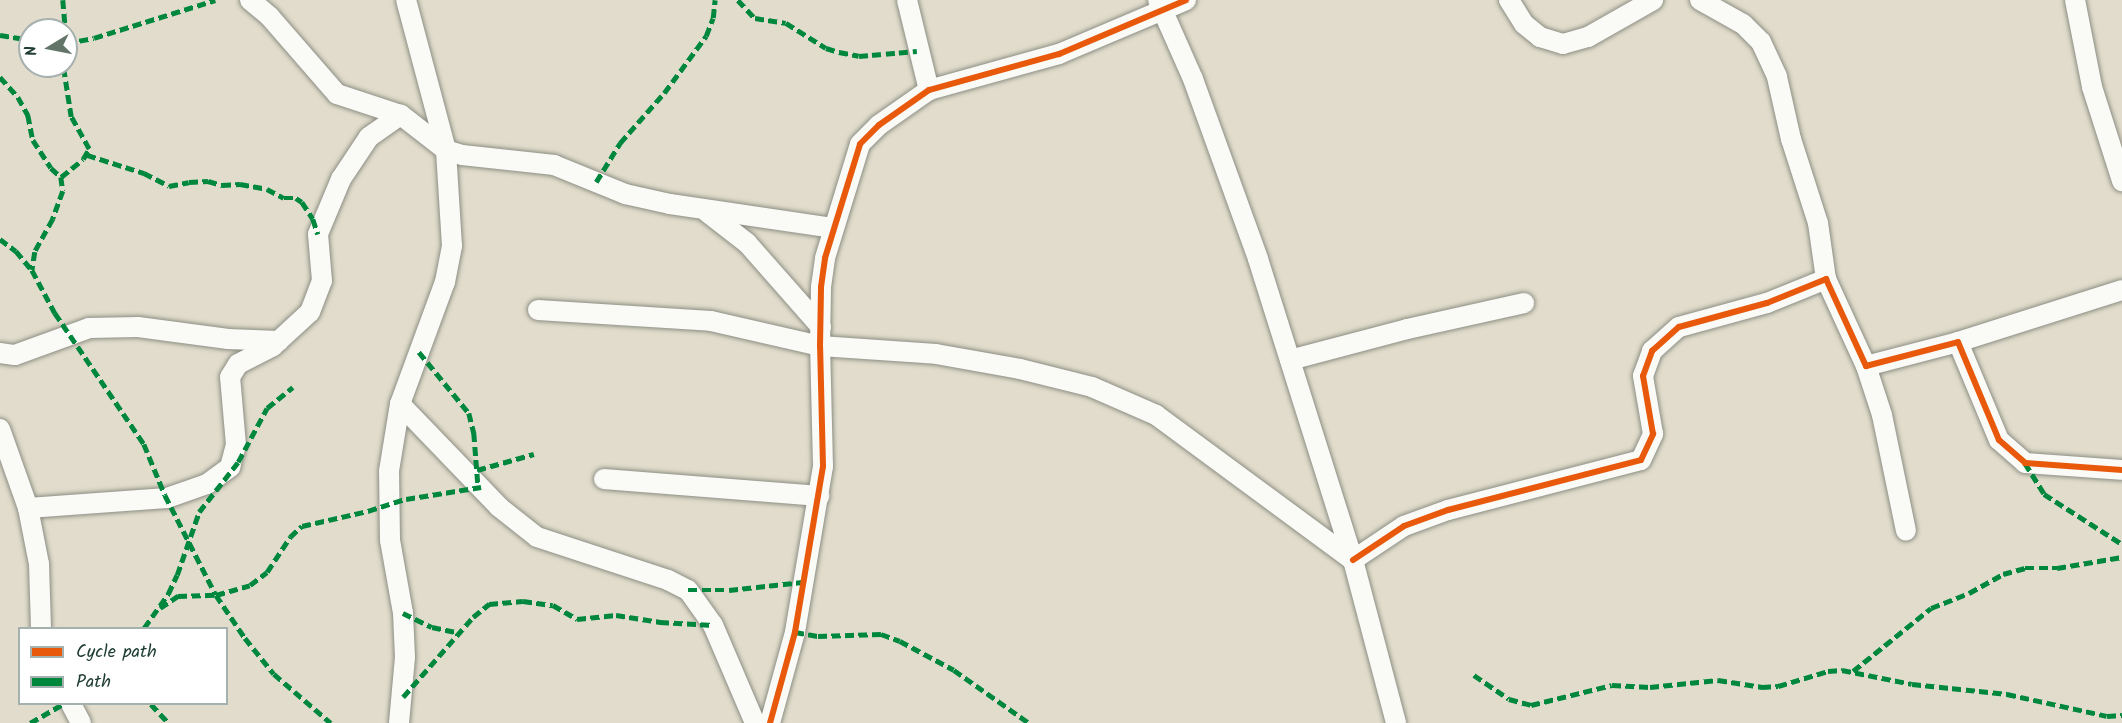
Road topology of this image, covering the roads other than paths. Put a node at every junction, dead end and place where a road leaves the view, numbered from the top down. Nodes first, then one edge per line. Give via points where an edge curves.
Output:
1 (250, 0) edge
2 (406, 0) edge
3 (907, 0) edge
4 (1186, 0) edge
5 (1509, 0) edge
6 (1653, 0) edge
7 (1700, 0) edge
8 (2075, 0) edge
9 (1161, 6) edge
10 (929, 90) junction
11 (401, 115) junction
12 (446, 150) junction
13 (2122, 181) edge
14 (705, 211) junction
15 (832, 228) junction
16 (1826, 279) junction
17 (2122, 290) edge
18 (1524, 303) dead end
19 (537, 310) dead end
20 (821, 336) junction
21 (279, 341) junction
22 (1958, 342) junction
23 (0, 353) edge
24 (1290, 360) junction
25 (1866, 366) junction
26 (400, 404) junction
27 (0, 429) edge
28 (2122, 470) edge
29 (604, 479) dead end
30 (819, 496) junction
31 (28, 508) junction
32 (1906, 531) dead end
33 (1353, 560) junction
34 (41, 627) edge
35 (72, 705) edge
36 (81, 723) edge
37 (399, 723) edge
38 (755, 723) edge
39 (770, 723) edge
40 (1396, 723) edge

1 - 11 street via 270,17 337,94
2 - 12 street
3 - 10 street
4 - 9 street
5 - 6 street via 1524,24 1540,37 1563,44 1588,37
7 - 16 street via 1743,24 1761,42 1777,77 1791,139 1818,223
8 - 13 street via 2092,87
9 - 10 street via 1059,54
9 - 24 street via 1193,79
10 - 15 street via 879,125 860,144
11 - 12 street
11 - 21 street via 369,137 341,179 318,234 322,281 310,312
12 - 14 street via 554,165 626,194
12 - 26 street via 452,246 445,282
14 - 15 street
14 - 20 street via 747,243
15 - 20 street via 820,287
16 - 25 street
16 - 33 street via 1767,303 1679,327 1652,351 1642,376 1653,434 1641,460 1448,510 1404,526
17 - 22 street
18 - 24 street
19 - 20 street via 711,321
20 - 30 street via 824,440
20 - 33 street via 1020,369 1123,399 1156,415
21 - 23 street via 228,339 138,327 89,328 15,355
21 - 31 street via 238,364 230,377 236,445 230,467 207,484 167,498
22 - 25 street
22 - 28 street via 1999,440 2025,463
24 - 33 street
25 - 32 street via 1882,415
26 - 37 street via 390,460 388,503 390,540 403,613 405,657
26 - 38 street via 499,507 537,537 688,590 712,625
27 - 31 street
29 - 30 street
30 - 39 street via 795,632
31 - 34 street via 39,564
33 - 40 street
35 - 36 street

